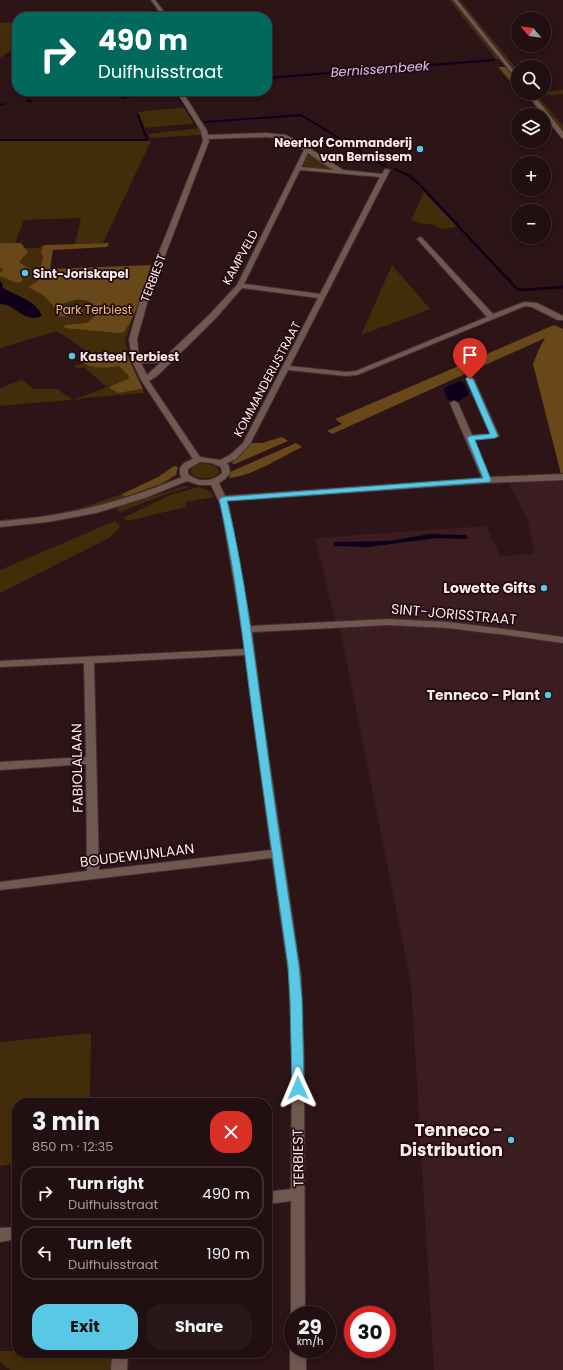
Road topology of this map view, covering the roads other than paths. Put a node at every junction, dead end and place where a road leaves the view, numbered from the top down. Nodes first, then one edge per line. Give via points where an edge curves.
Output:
1 (153, 0) edge
2 (455, 0) edge
3 (162, 12) edge
4 (511, 70) edge
5 (182, 96) edge
6 (535, 100) edge
7 (563, 136) edge
8 (206, 137) junction
9 (307, 149) junction
10 (298, 168) junction
11 (342, 172) junction
12 (420, 239) dead end
13 (240, 286) junction
14 (322, 296) junction
15 (491, 318) junction
16 (561, 318) dead end
17 (169, 358) junction
18 (136, 361) junction
19 (286, 368) junction
20 (470, 379) dead end
21 (145, 380) junction
22 (454, 403) dead end
23 (470, 438) junction
24 (198, 460) junction
25 (221, 463) junction
26 (563, 477) edge
27 (187, 478) junction
28 (487, 480) junction
29 (214, 482) junction
30 (223, 499) junction
31 (0, 524) edge
32 (247, 629) junction
33 (563, 640) edge
34 (250, 652) junction
35 (89, 660) junction
36 (0, 664) edge
37 (91, 760) junction
38 (0, 766) edge
39 (276, 853) junction
40 (93, 875) junction
41 (0, 886) edge
42 (299, 1194) junction
43 (272, 1197) edge
44 (12, 1234) edge
45 (0, 1235) edge
46 (298, 1306) edge
47 (120, 1358) edge
48 (298, 1358) edge
49 (119, 1370) edge
50 (298, 1370) edge

1 - 3 street
2 - 4 street
5 - 8 street
6 - 7 street
8 - 9 street, KOMMANDERIJSTRAAT via 267,134 294,140
8 - 18 street, TERBIEST via 137,322 133,339
9 - 10 street, KAMPVELD
9 - 11 street, KOMMANDERIJSTRAAT
10 - 11 street, KOMMANDERIJSTRAAT
10 - 13 street, KAMPVELD
11 - 14 street, KOMMANDERIJSTRAAT via 386,173
12 - 15 street
13 - 14 street
13 - 17 street, KAMPVELD
14 - 19 street, KOMMANDERIJSTRAAT
15 - 16 street via 528,304
15 - 19 street via 351,374
17 - 18 street
17 - 21 street, KAMPVELD
18 - 21 street, TERBIEST
19 - 25 street, KOMMANDERIJSTRAAT via 246,444 234,456
20 - 23 street via 495,436
21 - 24 street, TERBIEST
22 - 23 street
23 - 28 street
24 - 25 street
24 - 27 street via 184,468 184,475
25 - 29 street via 225,466 226,473
26 - 28 street
27 - 29 street via 199,482
27 - 31 street via 159,490 96,510 25,523
28 - 30 street
29 - 30 street, TERBIEST
30 - 32 street, TERBIEST
32 - 33 street, SINT-JORISSTRAAT via 389,622 448,625
32 - 34 street, TERBIEST
34 - 35 street
34 - 39 street, TERBIEST
35 - 36 street
35 - 37 street, FABIOLALAAN
37 - 38 street
37 - 40 street, FABIOLALAAN
39 - 40 street, BOUDEWIJNLAAN
39 - 42 street, TERBIEST via 296,999
40 - 41 street, BOUDEWIJNLAAN
42 - 43 street
42 - 46 street, TERBIEST
44 - 45 street
47 - 49 street
48 - 50 street

